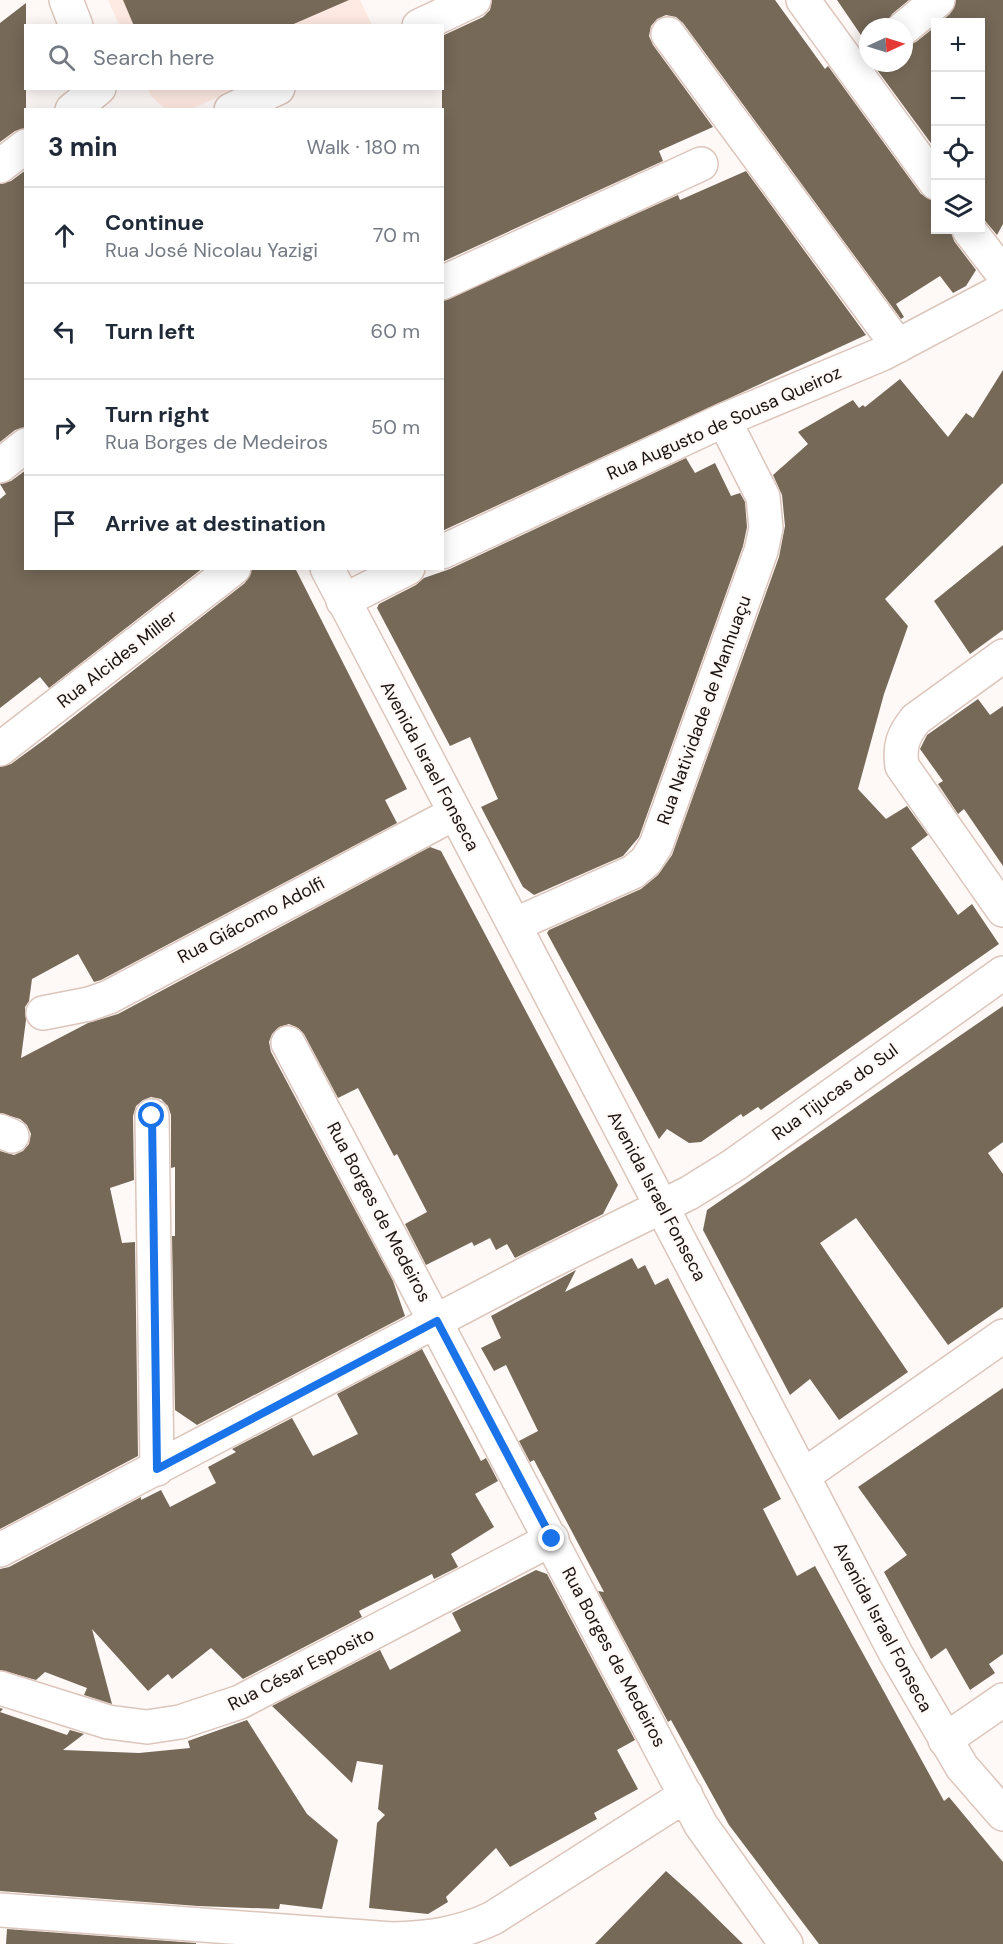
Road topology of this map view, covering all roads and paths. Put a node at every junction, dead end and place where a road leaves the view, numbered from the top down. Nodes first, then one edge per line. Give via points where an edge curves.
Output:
1 (66, 0) edge
2 (474, 0) edge
3 (803, 0) edge
4 (938, 0) edge
5 (913, 21) edge
6 (75, 24) edge
7 (423, 24) edge
8 (669, 34) dead end
9 (859, 62) edge
10 (866, 72) edge
11 (97, 90) edge
12 (101, 90) edge
13 (274, 90) edge
14 (75, 108) edge
15 (111, 108) edge
16 (235, 108) edge
17 (24, 148) edge
18 (701, 164) dead end
19 (0, 166) edge
20 (934, 180) edge
21 (972, 234) edge
22 (1003, 274) edge
23 (444, 282) edge
24 (1003, 290) edge
25 (898, 346) junction
26 (724, 420) junction
27 (24, 447) edge
28 (0, 466) edge
29 (444, 551) edge
30 (231, 570) edge
31 (328, 570) edge
32 (404, 570) edge
33 (343, 601) junction
34 (1003, 656) edge
35 (0, 749) edge
36 (455, 813) junction
37 (1003, 910) edge
38 (514, 925) junction
39 (1003, 973) edge
40 (43, 1013) dead end
41 (288, 1043) dead end
42 (152, 1116) dead end
43 (663, 1206) junction
44 (437, 1321) junction
45 (1003, 1336) edge
46 (157, 1469) junction
47 (803, 1476) junction
48 (552, 1539) junction
49 (0, 1550) edge
50 (0, 1688) edge
51 (1003, 1700) edge
52 (945, 1740) junction
53 (686, 1795) junction
54 (1003, 1814) edge
55 (0, 1910) edge
56 (786, 1944) edge

1 - 6 street
2 - 7 street
3 - 9 street
4 - 5 street
8 - 25 street
10 - 20 street
11 - 14 street
12 - 15 street
13 - 16 street
17 - 19 street
18 - 23 street
21 - 22 street
24 - 25 street, Rua Augusto de Sousa Queiroz
25 - 26 street, Rua Augusto de Sousa Queiroz
26 - 29 street, Rua Augusto de Sousa Queiroz
26 - 38 street, Rua Natividade de Manhuaçu via 763,497 766,528 656,845 633,872
27 - 28 street
30 - 35 street, Rua Alcides Miller
31 - 33 street, Avenida Israel Fonseca
32 - 33 street
33 - 36 street, Avenida Israel Fonseca
34 - 37 street via 916,719 904,733 900,750 902,766
36 - 38 street, Avenida Israel Fonseca
36 - 40 street, Rua Giácomo Adolfi via 109,997
38 - 43 street, Avenida Israel Fonseca
39 - 43 street, Rua Tijucas do Sul via 734,1165
41 - 44 street, Rua Borges de Medeiros
42 - 46 street
43 - 44 street, Rua Tijucas do Sul
43 - 47 street, Avenida Israel Fonseca
44 - 46 street, Rua Tijucas do Sul
44 - 48 street, Rua Borges de Medeiros
45 - 47 street
46 - 49 street, Rua Tijucas do Sul
47 - 52 street, Avenida Israel Fonseca
48 - 50 street, Rua César Esposito via 240,1702 180,1722 147,1727 108,1722
48 - 53 street, Rua Borges de Medeiros
51 - 52 street
52 - 54 street, Avenida Israel Fonseca
53 - 55 street via 493,1918 467,1930 433,1938 392,1939
53 - 56 street, Rua Borges de Medeiros via 701,1824

